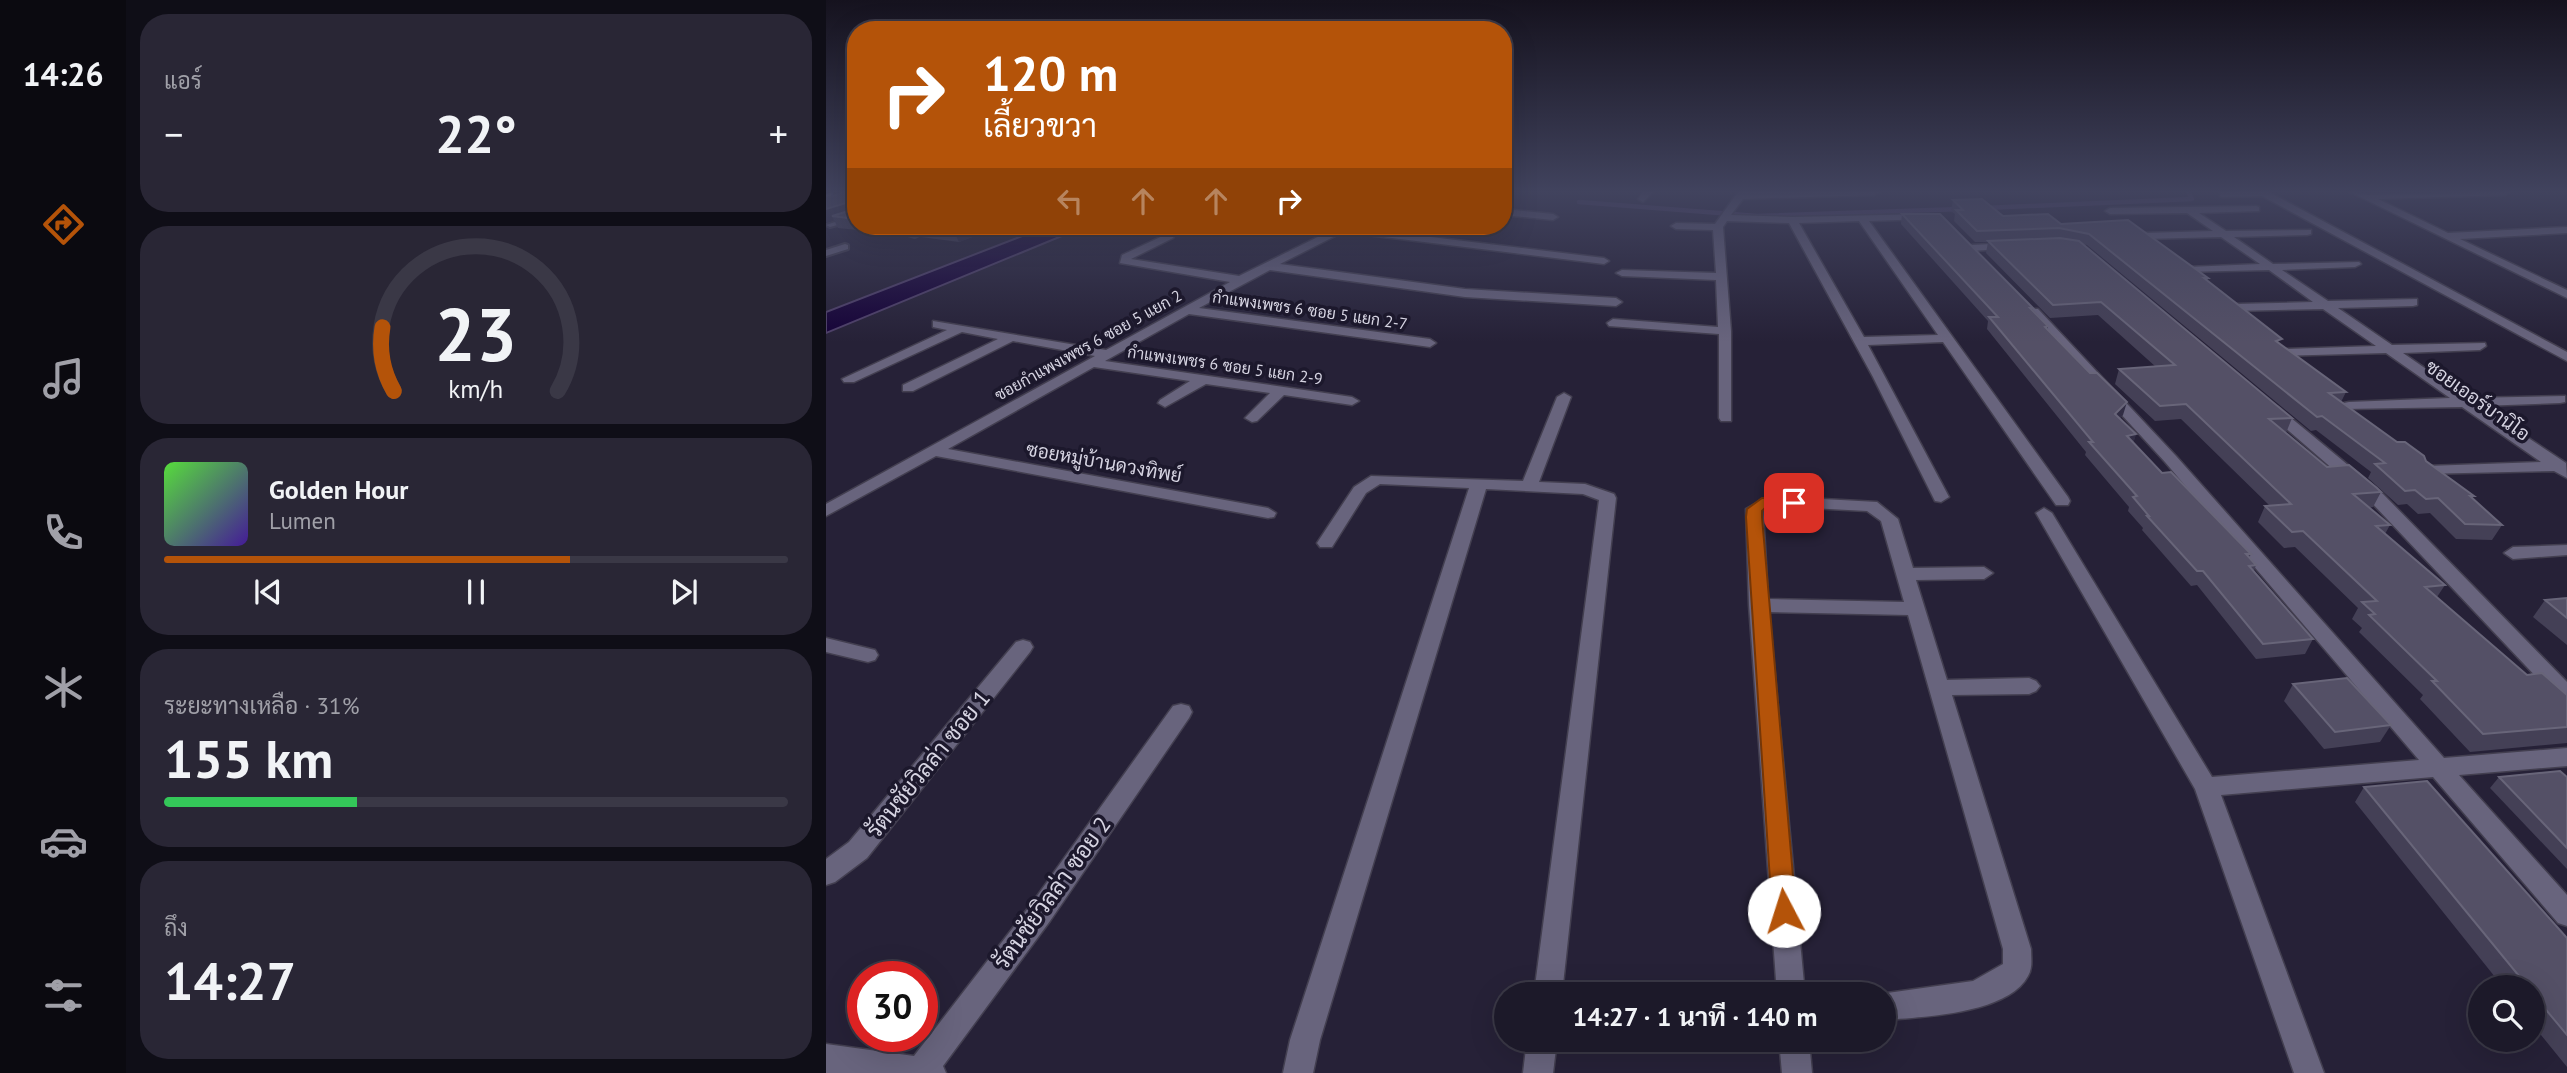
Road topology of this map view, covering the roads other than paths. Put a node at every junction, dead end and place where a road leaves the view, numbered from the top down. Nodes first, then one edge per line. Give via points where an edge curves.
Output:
1 (1158, 242) edge
2 (1316, 242) edge
3 (1455, 242) edge
4 (1723, 242) edge
5 (1805, 242) edge
6 (1879, 242) edge
7 (2238, 242) edge
8 (2355, 242) edge
9 (2458, 242) edge
10 (2021, 246) edge
11 (845, 247) dead end
12 (826, 253) edge
13 (1604, 261) dead end
14 (2355, 264) dead end
15 (1268, 266) junction
16 (2274, 267) junction
17 (1992, 268) edge
18 (2187, 270) edge
19 (1622, 273) dead end
20 (1721, 277) junction
21 (1241, 280) junction
22 (2567, 283) edge
23 (2546, 284) junction
24 (2567, 294) edge
25 (2021, 298) edge
26 (1616, 302) dead end
27 (2413, 302) dead end
28 (2327, 305) junction
29 (2236, 308) edge
30 (1186, 310) junction
31 (1613, 323) dead end
32 (937, 324) dead end
33 (961, 328) junction
34 (1725, 331) junction
35 (1011, 337) junction
36 (1948, 338) junction
37 (1861, 341) junction
38 (1430, 344) dead end
39 (2375, 344) junction
40 (2480, 346) dead end
41 (2393, 350) junction
42 (2286, 353) edge
43 (1107, 354) junction
44 (2567, 357) edge
45 (1092, 363) junction
46 (849, 379) dead end
47 (1204, 379) junction
48 (908, 388) dead end
49 (1282, 390) junction
50 (1564, 397) dead end
51 (2560, 399) dead end
52 (1352, 401) dead end
53 (2262, 401) edge
54 (2448, 402) junction
55 (2466, 402) junction
56 (1165, 403) dead end
57 (2349, 406) edge
58 (1252, 418) dead end
59 (1726, 418) dead end
60 (933, 451) junction
61 (2538, 467) junction
62 (2564, 468) edge
63 (2427, 471) edge
64 (1479, 484) junction
65 (1529, 486) junction
66 (2567, 488) edge
67 (826, 494) edge
68 (1941, 497) dead end
69 (849, 498) junction
70 (2062, 501) dead end
71 (826, 511) edge
72 (1268, 513) dead end
73 (2044, 513) dead end
74 (1326, 543) dead end
75 (2567, 550) edge
76 (2513, 552) dead end
77 (1984, 573) dead end
78 (1907, 574) junction
79 (1759, 606) junction
80 (1916, 609) junction
81 (826, 645) edge
82 (1023, 647) dead end
83 (868, 655) dead end
84 (2029, 686) dead end
85 (1942, 688) junction
86 (2567, 695) edge
87 (1181, 712) dead end
88 (2567, 757) edge
89 (2435, 767) junction
90 (2206, 786) junction
91 (826, 874) edge
92 (2567, 914) edge
93 (1549, 982) edge
94 (1790, 982) edge
95 (1896, 1005) edge
96 (1541, 1052) edge
97 (1795, 1052) edge
98 (826, 1059) edge
99 (925, 1072) edge
100 (1298, 1073) edge
101 (1538, 1073) edge
102 (1797, 1073) edge
103 (2309, 1073) edge

1 - 21 street via 1124,261
2 - 15 street, ซอยกำแพงเพชร 6 ซอย 5 แยก 2
3 - 13 street
4 - 20 street
5 - 37 street
6 - 36 street
7 - 16 street, ซอยเออร์บานิโอ
8 - 44 street
9 - 23 street
10 - 17 street via 1967,243
11 - 12 lane
14 - 16 street
15 - 21 street, ซอยกำแพงเพชร 6 ซอย 5 แยก 2
15 - 26 street via 1465,293
16 - 18 street
16 - 28 street, ซอยเออร์บานิโอ
19 - 20 street
20 - 34 street
21 - 30 street, ซอยกำแพงเพชร 6 ซอย 5 แยก 2
22 - 23 street
23 - 24 street
25 - 89 street via 2137,418
27 - 28 street
28 - 29 street
28 - 39 street, ซอยเออร์บานิโอ
30 - 38 street, กำแพงเพชร 6 ซอย 5 แยก 2-7
30 - 43 street, ซอยกำแพงเพชร 6 ซอย 5 แยก 2
31 - 34 street
32 - 33 street
33 - 35 street
33 - 46 street
34 - 59 street
35 - 43 street
35 - 48 street
36 - 37 street
36 - 70 street
37 - 68 street
39 - 41 street, ซอยเออร์บานิโอ
39 - 42 street
39 - 54 street, ซอยเออร์บานิโอ
40 - 41 street
41 - 55 street, ซอยเออร์บานิโอ
43 - 45 street, ซอยกำแพงเพชร 6 ซอย 5 แยก 2
45 - 47 street, กำแพงเพชร 6 ซอย 5 แยก 2-9
45 - 60 street, ซอยกำแพงเพชร 6 ซอย 5 แยก 2
47 - 49 street, กำแพงเพชร 6 ซอย 5 แยก 2-9
47 - 56 street
49 - 52 street, กำแพงเพชร 6 ซอย 5 แยก 2-9
49 - 58 street
50 - 65 street
51 - 55 street
53 - 86 street via 2376,498
54 - 55 street
54 - 57 street
54 - 61 street, ซอยเออร์บานิโอ
55 - 62 street, ซอยเออร์บานิโอ
60 - 69 street, ซอยกำแพงเพชร 6 ซอย 5 แยก 2
60 - 72 street, ซอยหมู่บ้านดวงทิพย์
61 - 62 street
61 - 63 street
61 - 66 street, ซอยเออร์บานิโอ
64 - 65 street
64 - 74 street via 1377,479 1360,490
64 - 100 street
65 - 93 street via 1596,491 1609,503
67 - 69 street
69 - 71 street, ซอยกำแพงเพชร 6 ซอย 5 แยก 2
73 - 90 street
75 - 76 street
77 - 78 street
78 - 79 street via 1889,519 1879,509 1769,501 1754,509
78 - 80 street
79 - 80 street
79 - 94 street
80 - 85 street
81 - 83 street
82 - 91 street, รัตนชัยวิลล่า ซอย 1 via 858,850
84 - 85 street
85 - 95 street via 2017,949 2017,970 1995,988
87 - 99 street, รัตนชัยวิลล่า ซอย 2
88 - 89 street
89 - 90 street
89 - 92 street
90 - 103 street
96 - 101 street
97 - 102 street
98 - 99 street

